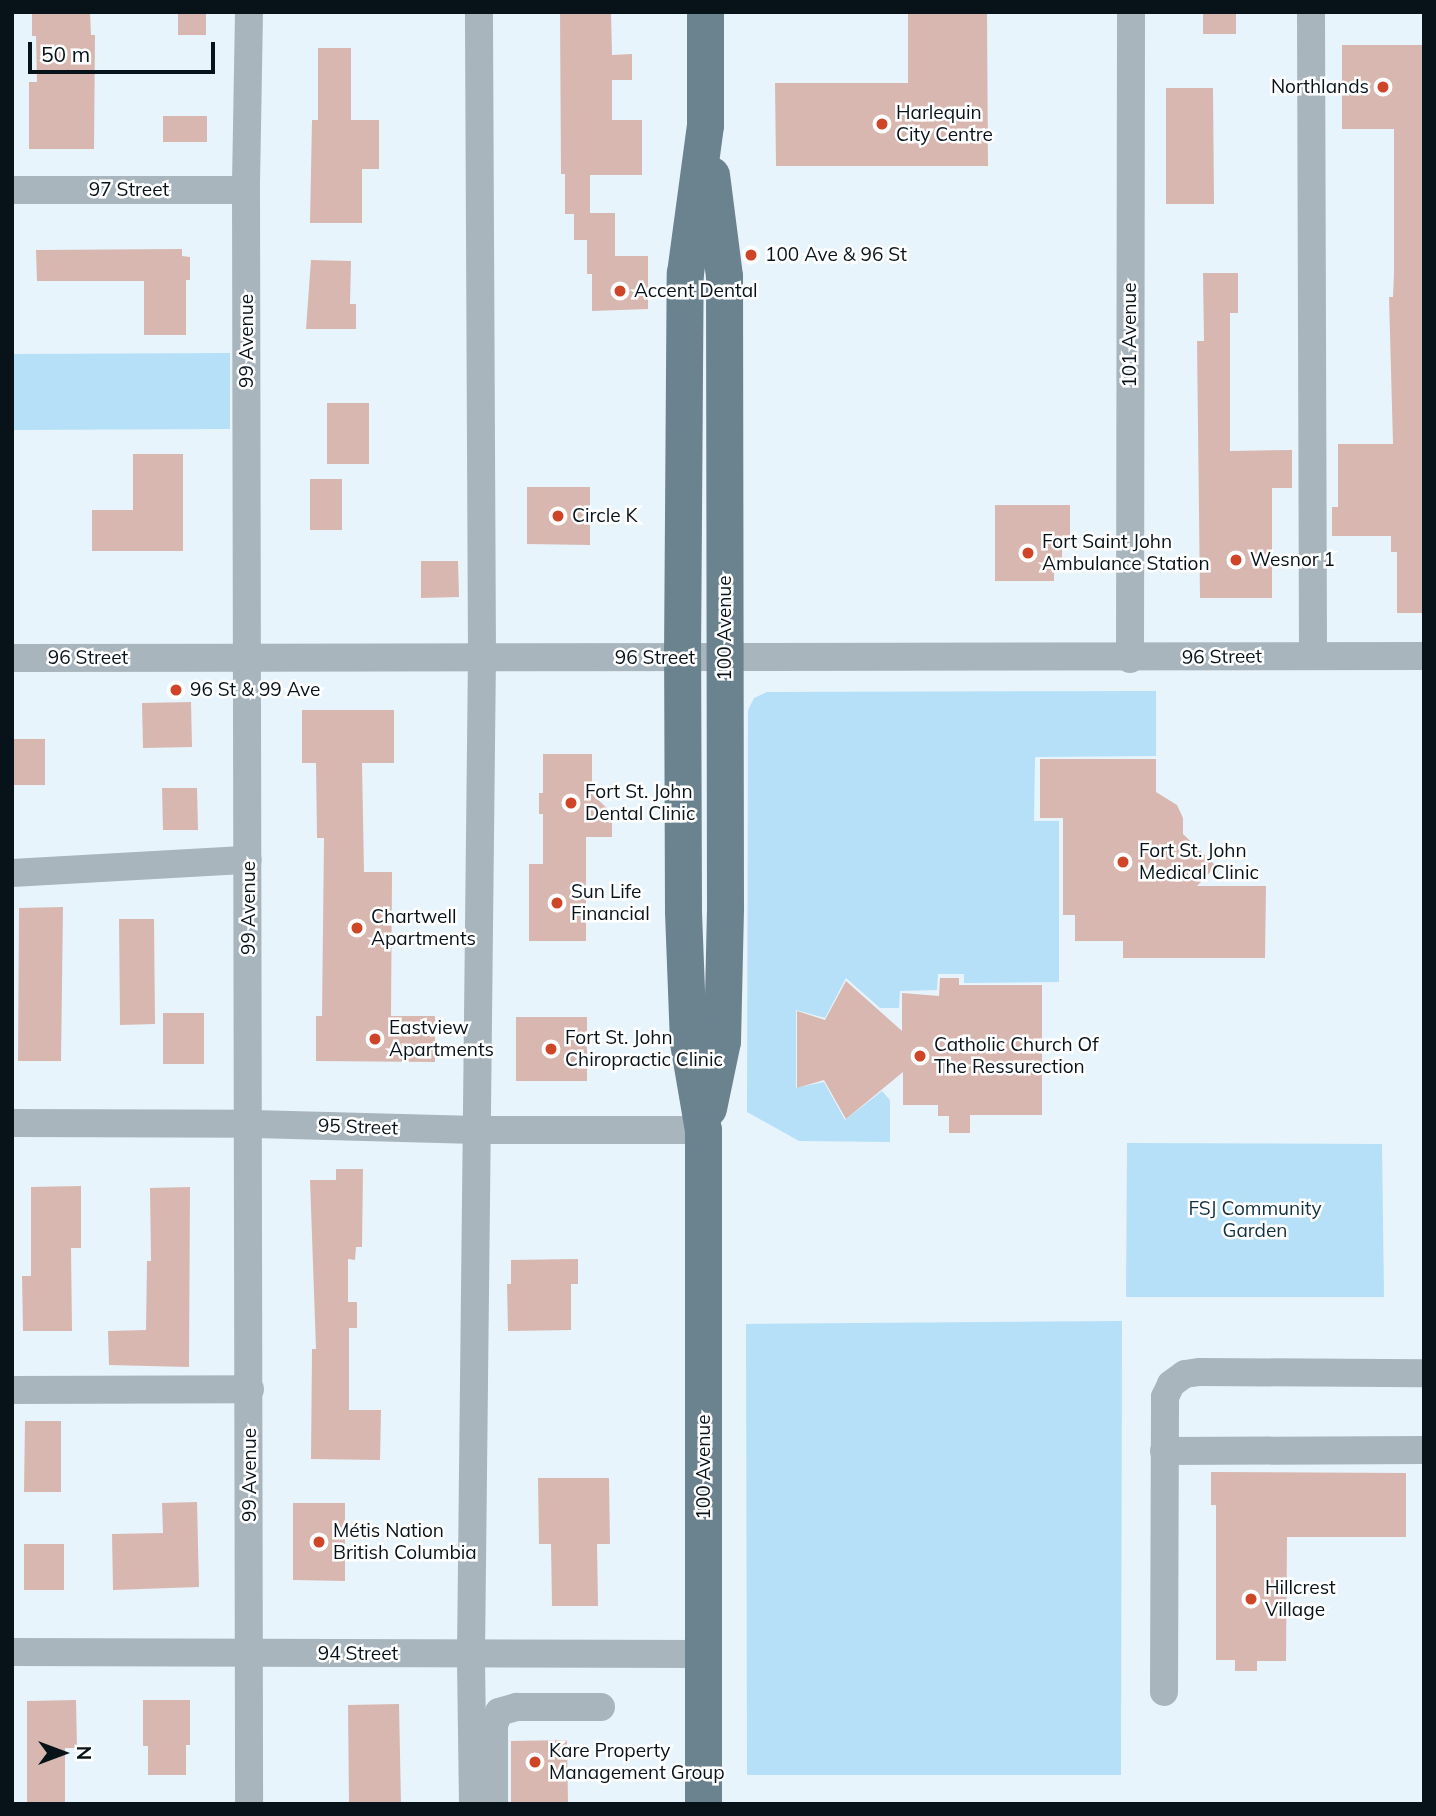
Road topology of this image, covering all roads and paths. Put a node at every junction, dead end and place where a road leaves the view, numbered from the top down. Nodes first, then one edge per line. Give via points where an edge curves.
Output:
1 (249, 12) edge
2 (480, 12) edge
3 (705, 12) edge
4 (1131, 12) edge
5 (1311, 12) edge
6 (705, 125) junction
7 (12, 190) edge
8 (246, 190) junction
9 (1313, 656) junction
10 (1424, 656) edge
11 (12, 658) edge
12 (248, 658) junction
13 (482, 658) junction
14 (726, 658) junction
15 (682, 659) junction
16 (1130, 659) junction
17 (248, 860) junction
18 (12, 873) edge
19 (12, 1123) edge
20 (250, 1124) junction
21 (477, 1130) junction
22 (703, 1130) junction
23 (1424, 1373) edge
24 (250, 1389) junction
25 (12, 1390) edge
26 (1424, 1450) edge
27 (1164, 1451) junction
28 (12, 1652) edge
29 (249, 1653) junction
30 (704, 1654) junction
31 (471, 1655) junction
32 (1164, 1692) dead end
33 (601, 1707) dead end
34 (249, 1804) edge
35 (472, 1804) edge
36 (494, 1804) edge
37 (703, 1804) edge

1 - 8 street, 99 Avenue
2 - 13 street
3 - 6 main road, 100 Avenue
4 - 16 street, 101 Avenue
5 - 9 street
6 - 14 main road, 100 Avenue via 724,276
6 - 15 main road, 100 Avenue via 685,273
7 - 8 street, 97 Street
8 - 12 street, 99 Avenue
9 - 10 street, 96 Street
9 - 16 street, 96 Street
11 - 12 street, 96 Street
12 - 13 street, 96 Street
12 - 17 street, 99 Avenue
13 - 15 street, 96 Street
13 - 21 street
14 - 15 street, 96 Street
14 - 16 street, 96 Street
14 - 22 main road, 100 Avenue via 722,1041
15 - 22 main road, 100 Avenue via 688,1042
17 - 18 street
17 - 20 street, 99 Avenue
19 - 20 street, 95 Street
20 - 21 street, 95 Street
20 - 24 street, 99 Avenue
21 - 22 street, 95 Street
21 - 31 street
22 - 30 main road, 100 Avenue
23 - 27 street via 1185,1374 1171,1384 1165,1397
24 - 25 street
24 - 29 street, 99 Avenue
26 - 27 street
27 - 32 street
28 - 29 street, 94 Street
29 - 31 street, 94 Street
29 - 34 street, 99 Avenue
30 - 31 street, 94 Street
30 - 37 main road, 100 Avenue
31 - 35 street
33 - 36 street via 517,1707 499,1712 494,1725

